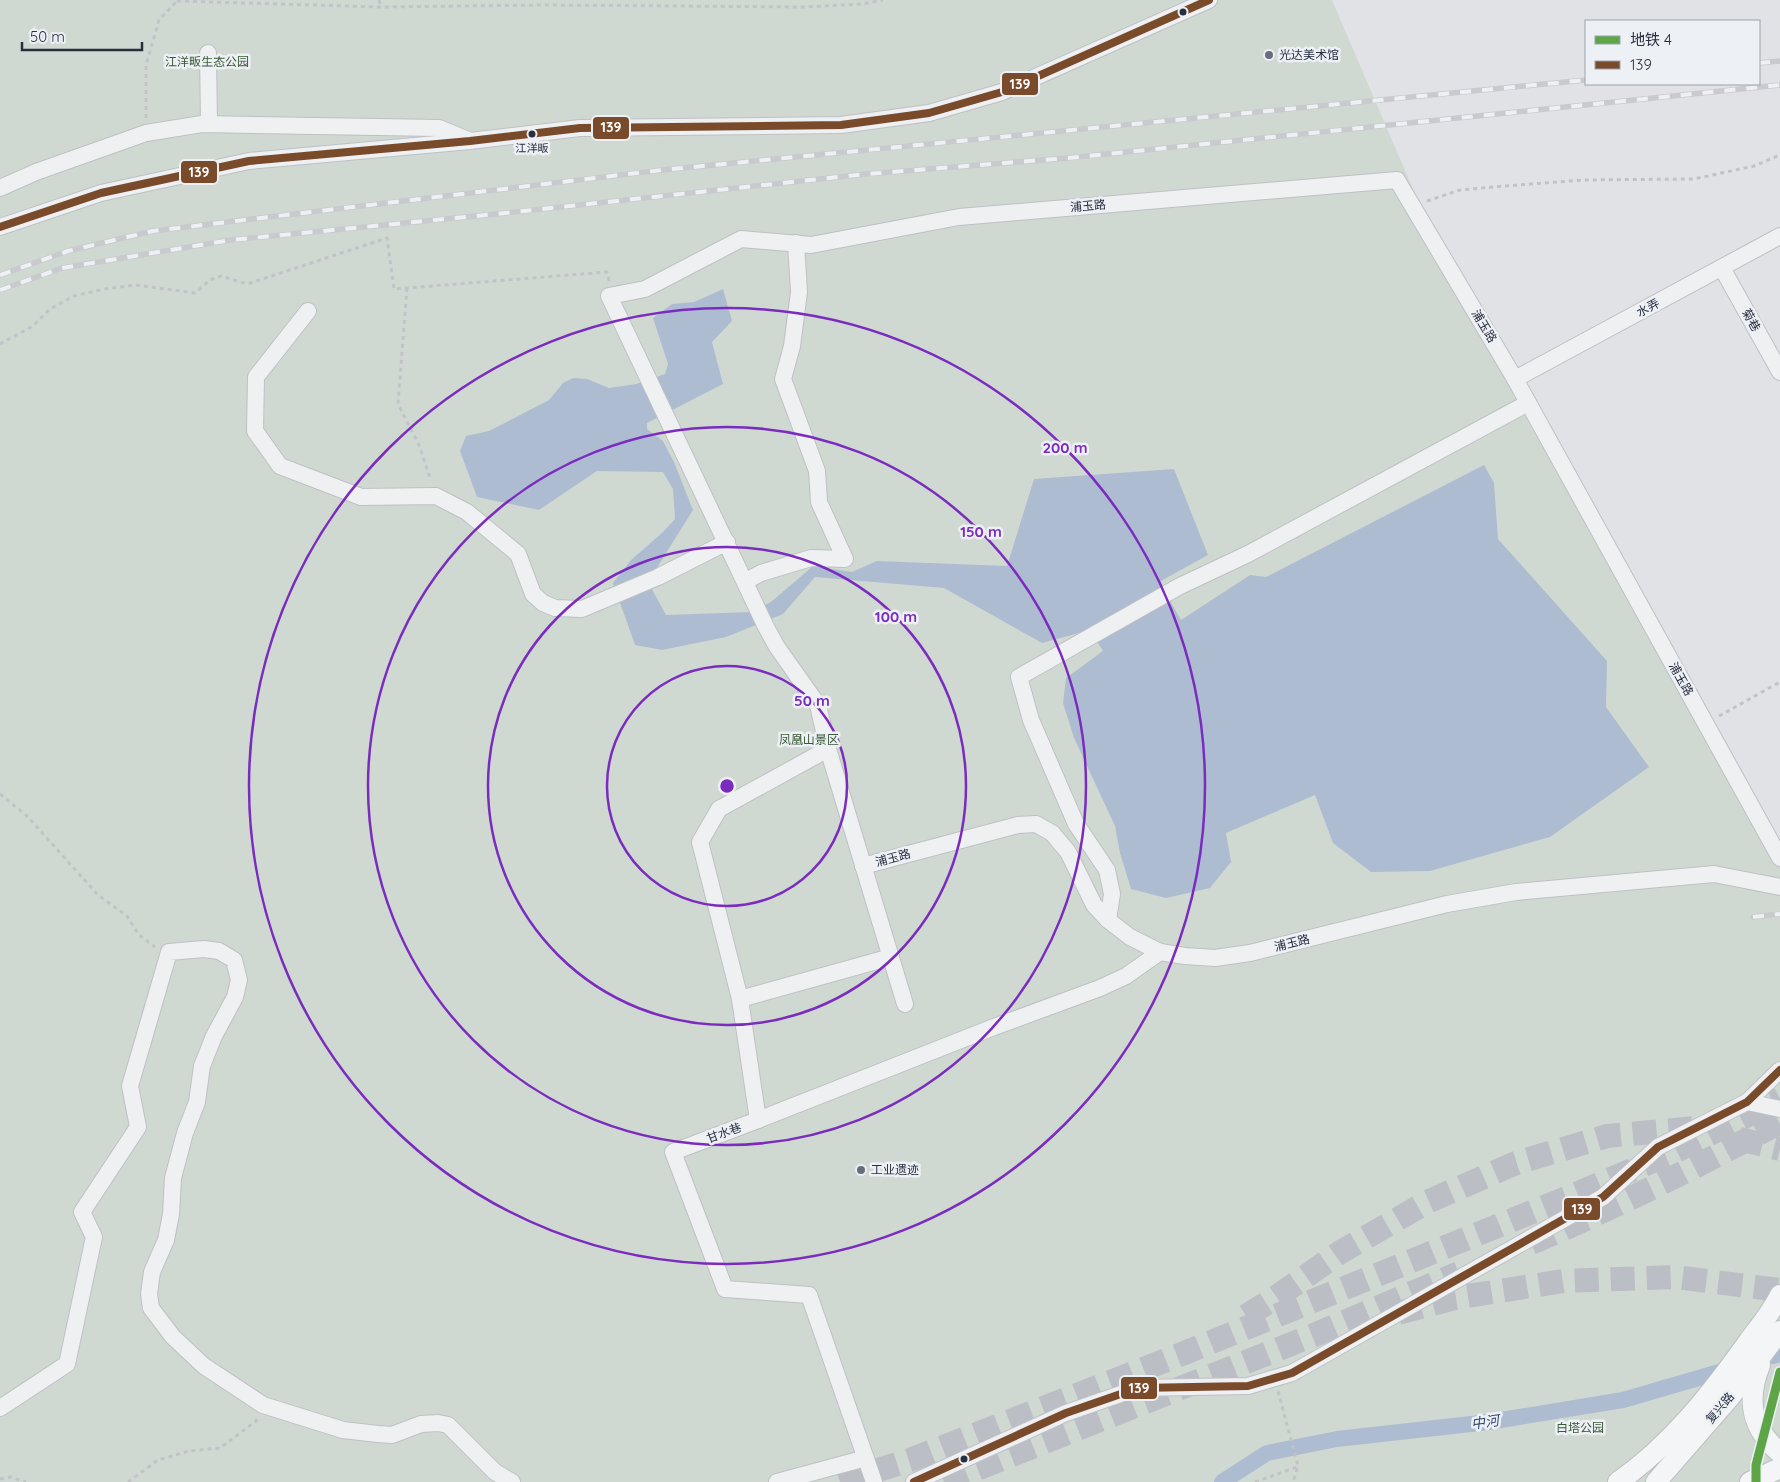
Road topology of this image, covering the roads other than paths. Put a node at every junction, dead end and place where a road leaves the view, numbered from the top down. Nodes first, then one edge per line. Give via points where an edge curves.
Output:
1 (1209, 0) edge
2 (208, 53) dead end
3 (209, 124) junction
4 (470, 141) junction
5 (0, 188) edge
6 (0, 227) edge
7 (1780, 236) edge
8 (796, 244) junction
9 (1722, 268) junction
10 (308, 310) dead end
11 (1780, 372) edge
12 (1515, 379) junction
13 (1528, 402) junction
14 (727, 542) junction
15 (746, 581) junction
16 (828, 749) junction
17 (1780, 858) edge
18 (863, 866) junction
19 (1780, 886) edge
20 (1108, 920) junction
21 (1160, 952) junction
22 (891, 957) junction
23 (740, 999) junction
24 (905, 1004) dead end
25 (1780, 1070) edge
26 (1747, 1102) junction
27 (1780, 1109) edge
28 (758, 1120) junction
29 (1777, 1300) edge
30 (1780, 1331) edge
31 (1766, 1349) junction
32 (1724, 1390) junction
33 (0, 1408) edge
34 (1780, 1453) edge
35 (866, 1458) junction
36 (1780, 1468) edge
37 (1635, 1474) edge
38 (512, 1482) edge
39 (777, 1482) edge
40 (874, 1482) edge
41 (914, 1482) edge
42 (1618, 1482) edge
43 (1656, 1482) edge
44 (1750, 1482) edge

1 - 4 street via 1002,92 928,113 841,125 580,128
2 - 3 street
3 - 4 street via 439,128
3 - 5 street via 146,133
4 - 6 street via 249,160 101,193
7 - 9 street, 水弄
8 - 12 street, 浦玉路 via 959,217 1398,180
8 - 14 street via 741,239 645,289 610,296
8 - 15 street via 799,292 792,346 783,379 817,471 819,502 845,559 811,558 761,573
9 - 11 street, 菊巷
9 - 12 street, 水弄
10 - 14 street via 256,377 255,431 280,466 361,497 436,496 467,512 518,554 533,594 555,608 582,609 658,577
12 - 13 street, 浦玉路
13 - 17 street, 浦玉路
13 - 20 street via 1248,554 1180,586 1019,677 1030,720 1076,824 1107,870 1112,894
14 - 15 street
15 - 16 street via 777,647 818,706
16 - 18 street
16 - 23 street, 甘水巷 via 719,809 700,842
18 - 20 street, 浦玉路 via 1018,825 1036,824 1052,834 1068,852 1094,905
18 - 22 street
19 - 21 street, 浦玉路 via 1714,874 1516,892 1448,904 1250,953 1215,958
20 - 21 street, 浦玉路 via 1130,937
21 - 28 street via 1126,976 1100,988
22 - 23 street
22 - 24 street
23 - 28 street, 甘水巷
25 - 26 street
26 - 27 street
26 - 41 street via 1658,1147 1603,1197 1292,1373 1248,1386 1138,1388 1066,1413
28 - 35 street, 甘水巷 via 673,1152 726,1289 809,1295
29 - 32 main road
30 - 31 main road, 复兴路
31 - 32 main road, 复兴路
31 - 34 main road via 1754,1382 1752,1401 1760,1430
32 - 37 main road, 复兴路 via 1679,1429
32 - 43 main road, 复兴路
33 - 38 street via 67,1364 94,1237 82,1212 138,1127 130,1086 169,952 204,948 219,951 234,960 239,980 235,997 202,1066 197,1102 173,1178 166,1240 152,1272 151,1308 173,1337 204,1366 262,1406 343,1430 378,1434 392,1435 421,1424 448,1425 495,1472
35 - 39 street
35 - 40 street, 甘水巷
36 - 44 main road
37 - 42 main road, 复兴路

